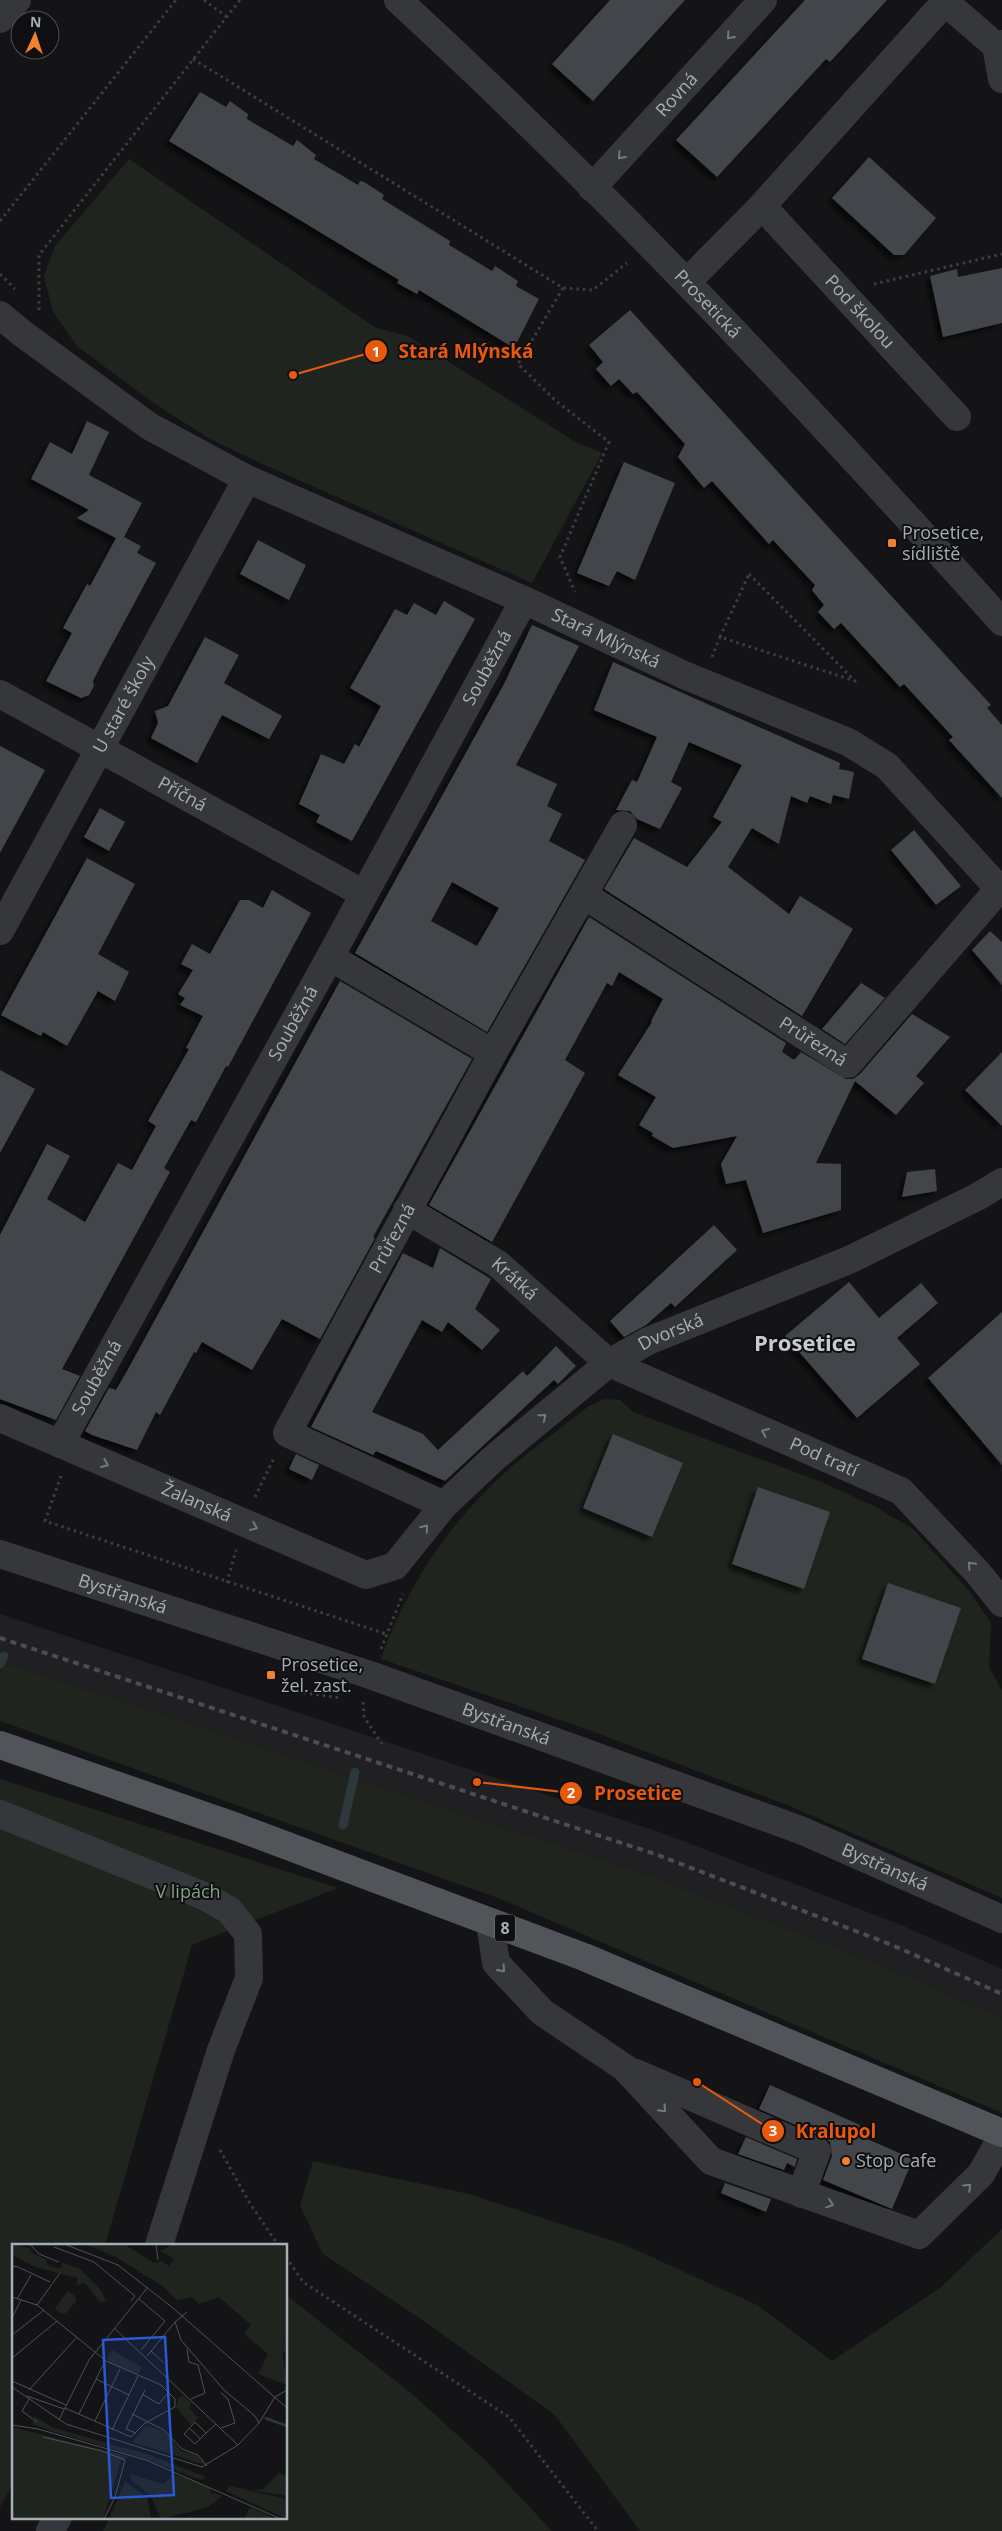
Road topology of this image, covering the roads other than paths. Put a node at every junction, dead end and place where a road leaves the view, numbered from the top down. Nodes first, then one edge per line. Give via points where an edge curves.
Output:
1 (17, 0) edge
2 (398, 0) edge
3 (762, 0) edge
4 (946, 1) edge
5 (0, 19) edge
6 (999, 45) edge
7 (1002, 79) edge
8 (592, 188) junction
9 (762, 206) junction
10 (687, 282) junction
11 (8, 330) edge
12 (957, 417) dead end
13 (247, 479) junction
14 (524, 600) junction
15 (1002, 622) edge
16 (0, 694) edge
17 (100, 749) junction
18 (623, 825) dead end
19 (1001, 891) edge
20 (364, 894) junction
21 (584, 895) junction
22 (0, 931) edge
23 (330, 957) junction
24 (493, 1053) junction
25 (1002, 1182) edge
26 (407, 1210) junction
27 (609, 1363) junction
28 (0, 1418) edge
29 (66, 1447) junction
30 (444, 1504) junction
31 (0, 1554) edge
32 (395, 1566) joint
33 (1002, 1603) edge
34 (0, 1745) edge
35 (0, 1814) edge
36 (1002, 1920) edge
37 (490, 1923) junction
38 (625, 2068) junction
39 (1002, 2133) edge
40 (1002, 2138) edge
41 (801, 2194) junction
42 (159, 2244) edge
43 (57, 2518) edge
44 (50, 2531) edge

1 - 5 street
2 - 8 street, Prosetická via 475,70
3 -> 8 street, Rovná
4 - 6 street
4 - 9 street
6 - 7 street
8 - 10 street, Prosetická
9 - 10 street
9 - 12 street, Pod školou
10 - 15 street, Prosetická via 856,460
11 - 13 street, Stará Mlýnská via 149,426
13 - 14 street, Stará Mlýnská
13 - 17 street, U staré školy
14 - 19 street, Stará Mlýnská via 684,675 848,742 887,766
14 - 20 street, Souběžná
16 - 17 street, Příčná
17 - 20 street, Příčná
17 - 22 street, U staré školy
18 - 21 street, Průřezná
19 - 21 street, Průřezná via 848,1064
20 - 23 street, Souběžná
21 - 24 street, Průřezná
23 - 24 street
23 - 29 street, Souběžná
24 - 26 street, Průřezná
25 - 27 street, Dvorská via 850,1260 648,1341
26 - 27 street, Krátká via 498,1264
26 - 30 street, Průřezná via 288,1433
30 -> 27 street, Dvorská
33 -> 27 street, Pod tratí via 902,1491
28 - 29 street, Žalanská
29 -> 32 street, Žalanská via 366,1575
32 -> 30 street, Dvorská
31 - 36 street, Bystřanská via 370,1675 803,1831
34 - 37 main road, 8 via 237,1827
35 - 42 street via 204,1896 229,1910 248,1934 249,1978 221,2050
37 -> 38 street via 496,1963 542,2012
37 - 39 main road, 8 via 593,1960
38 -> 41 street via 711,2161
38 - 41 street via 816,2151
41 -> 40 street via 919,2235 981,2174
43 - 44 street

